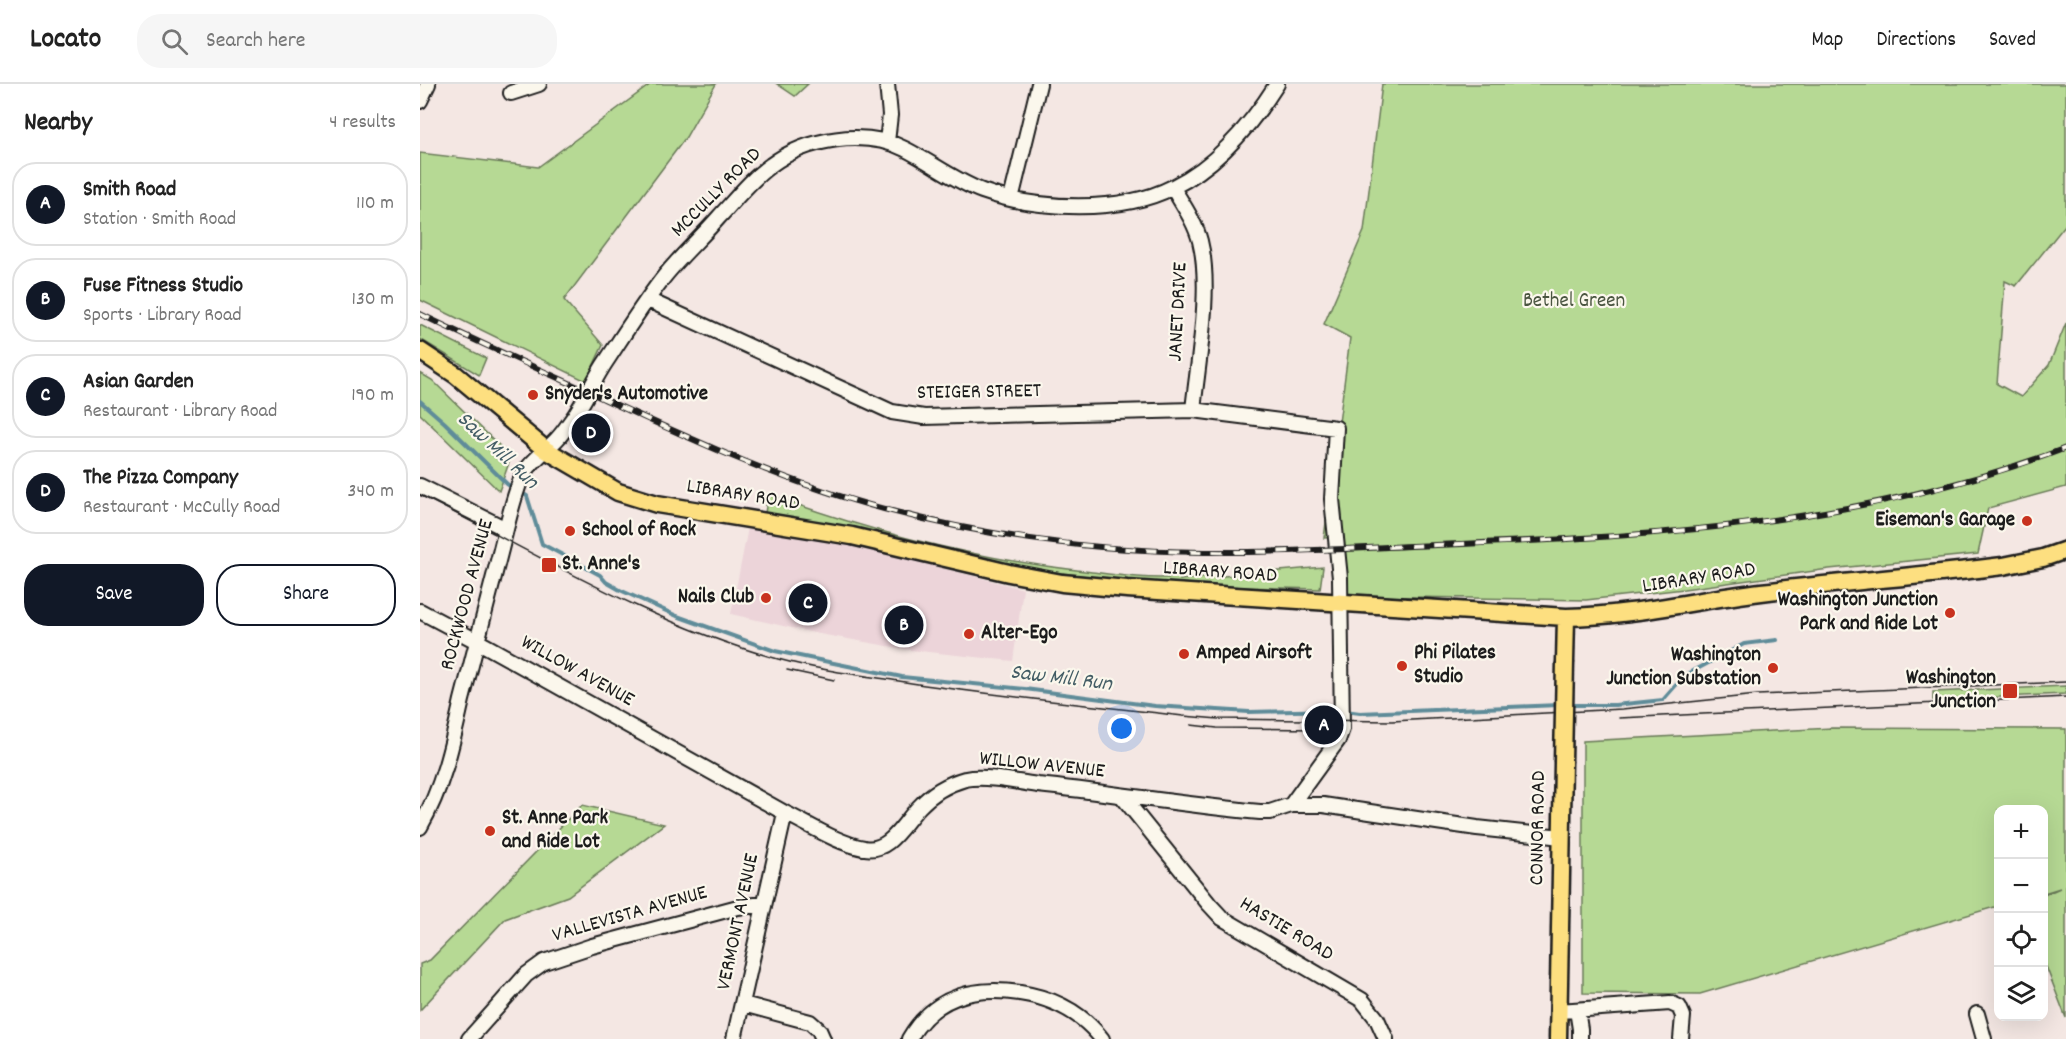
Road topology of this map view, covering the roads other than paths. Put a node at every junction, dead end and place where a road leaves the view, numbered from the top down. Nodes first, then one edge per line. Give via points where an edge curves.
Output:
1 (428, 84) edge
2 (539, 84) edge
3 (886, 84) edge
4 (1039, 84) edge
5 (1277, 84) edge
6 (511, 93) dead end
7 (420, 101) edge
8 (887, 142) junction
9 (1173, 188) junction
10 (1011, 199) junction
11 (648, 300) junction
12 (420, 351) edge
13 (1193, 410) junction
14 (546, 450) junction
15 (420, 486) edge
16 (506, 529) junction
17 (2066, 550) edge
18 (1339, 603) junction
19 (420, 611) edge
20 (1566, 617) junction
21 (477, 641) junction
22 (1122, 796) junction
23 (1291, 805) junction
24 (785, 813) junction
25 (420, 827) edge
26 (1562, 837) junction
27 (764, 904) junction
28 (743, 1004) junction
29 (1577, 1010) junction
30 (1559, 1011) junction
31 (1977, 1014) dead end
32 (469, 1039) edge
33 (734, 1039) edge
34 (823, 1039) edge
35 (909, 1039) edge
36 (1102, 1039) edge
37 (1386, 1039) edge
38 (1558, 1039) edge
39 (1580, 1039) edge
40 (1681, 1039) edge
41 (1984, 1039) edge

1 - 7 street
2 - 6 street
3 - 8 street via 890,115
4 - 10 street
5 - 9 street, MCCULLY ROAD via 1235,140
8 - 10 street, MCCULLY ROAD via 963,182
8 - 11 street, MCCULLY ROAD via 857,138 826,141 796,150 770,165 662,280
9 - 10 street, MCCULLY ROAD via 1089,206 1054,206
9 - 13 street, JANET DRIVE via 1194,225 1205,264
11 - 13 street, STEIGER STREET via 892,412 924,417
11 - 14 street, MCCULLY ROAD via 605,362 584,402
12 - 14 main road, LIBRARY ROAD via 456,375
13 - 18 street, STEIGER STREET via 1336,428 1332,499
14 - 16 street, ROCKWOOD AVENUE via 522,474
14 - 18 main road, LIBRARY ROAD via 618,492 657,504 852,536 1009,573 1126,589
15 - 16 street
16 - 21 street, ROCKWOOD AVENUE
17 - 20 main road, LIBRARY ROAD via 2003,566 1760,592 1624,614
18 - 20 main road, LIBRARY ROAD
18 - 23 street via 1342,729
19 - 21 street, WILLOW AVENUE
20 - 26 main road, CONNOR ROAD, bridge
21 - 24 street, WILLOW AVENUE
21 - 25 street, ROCKWOOD AVENUE via 447,761 434,803
22 - 23 street, WILLOW AVENUE via 1260,812
22 - 24 street, WILLOW AVENUE via 969,778 935,792 890,841 872,849 858,847
22 - 37 street, HASTIE ROAD via 1222,918 1362,1000
23 - 26 street, WILLOW AVENUE via 1323,805
24 - 27 street, VERMONT AVENUE
26 - 30 main road, CONNOR ROAD
27 - 28 street, VERMONT AVENUE
27 - 32 street, VALLEVISTA AVENUE via 738,907 544,962 526,975
28 - 33 street, VERMONT AVENUE
28 - 34 street via 810,1022
29 - 30 street
29 - 39 street
29 - 40 street via 1670,1003 1679,1007 1683,1016
30 - 38 main road, CONNOR ROAD
31 - 41 street
35 - 36 street via 927,1015 946,1001 991,990 1055,1002 1075,1012

